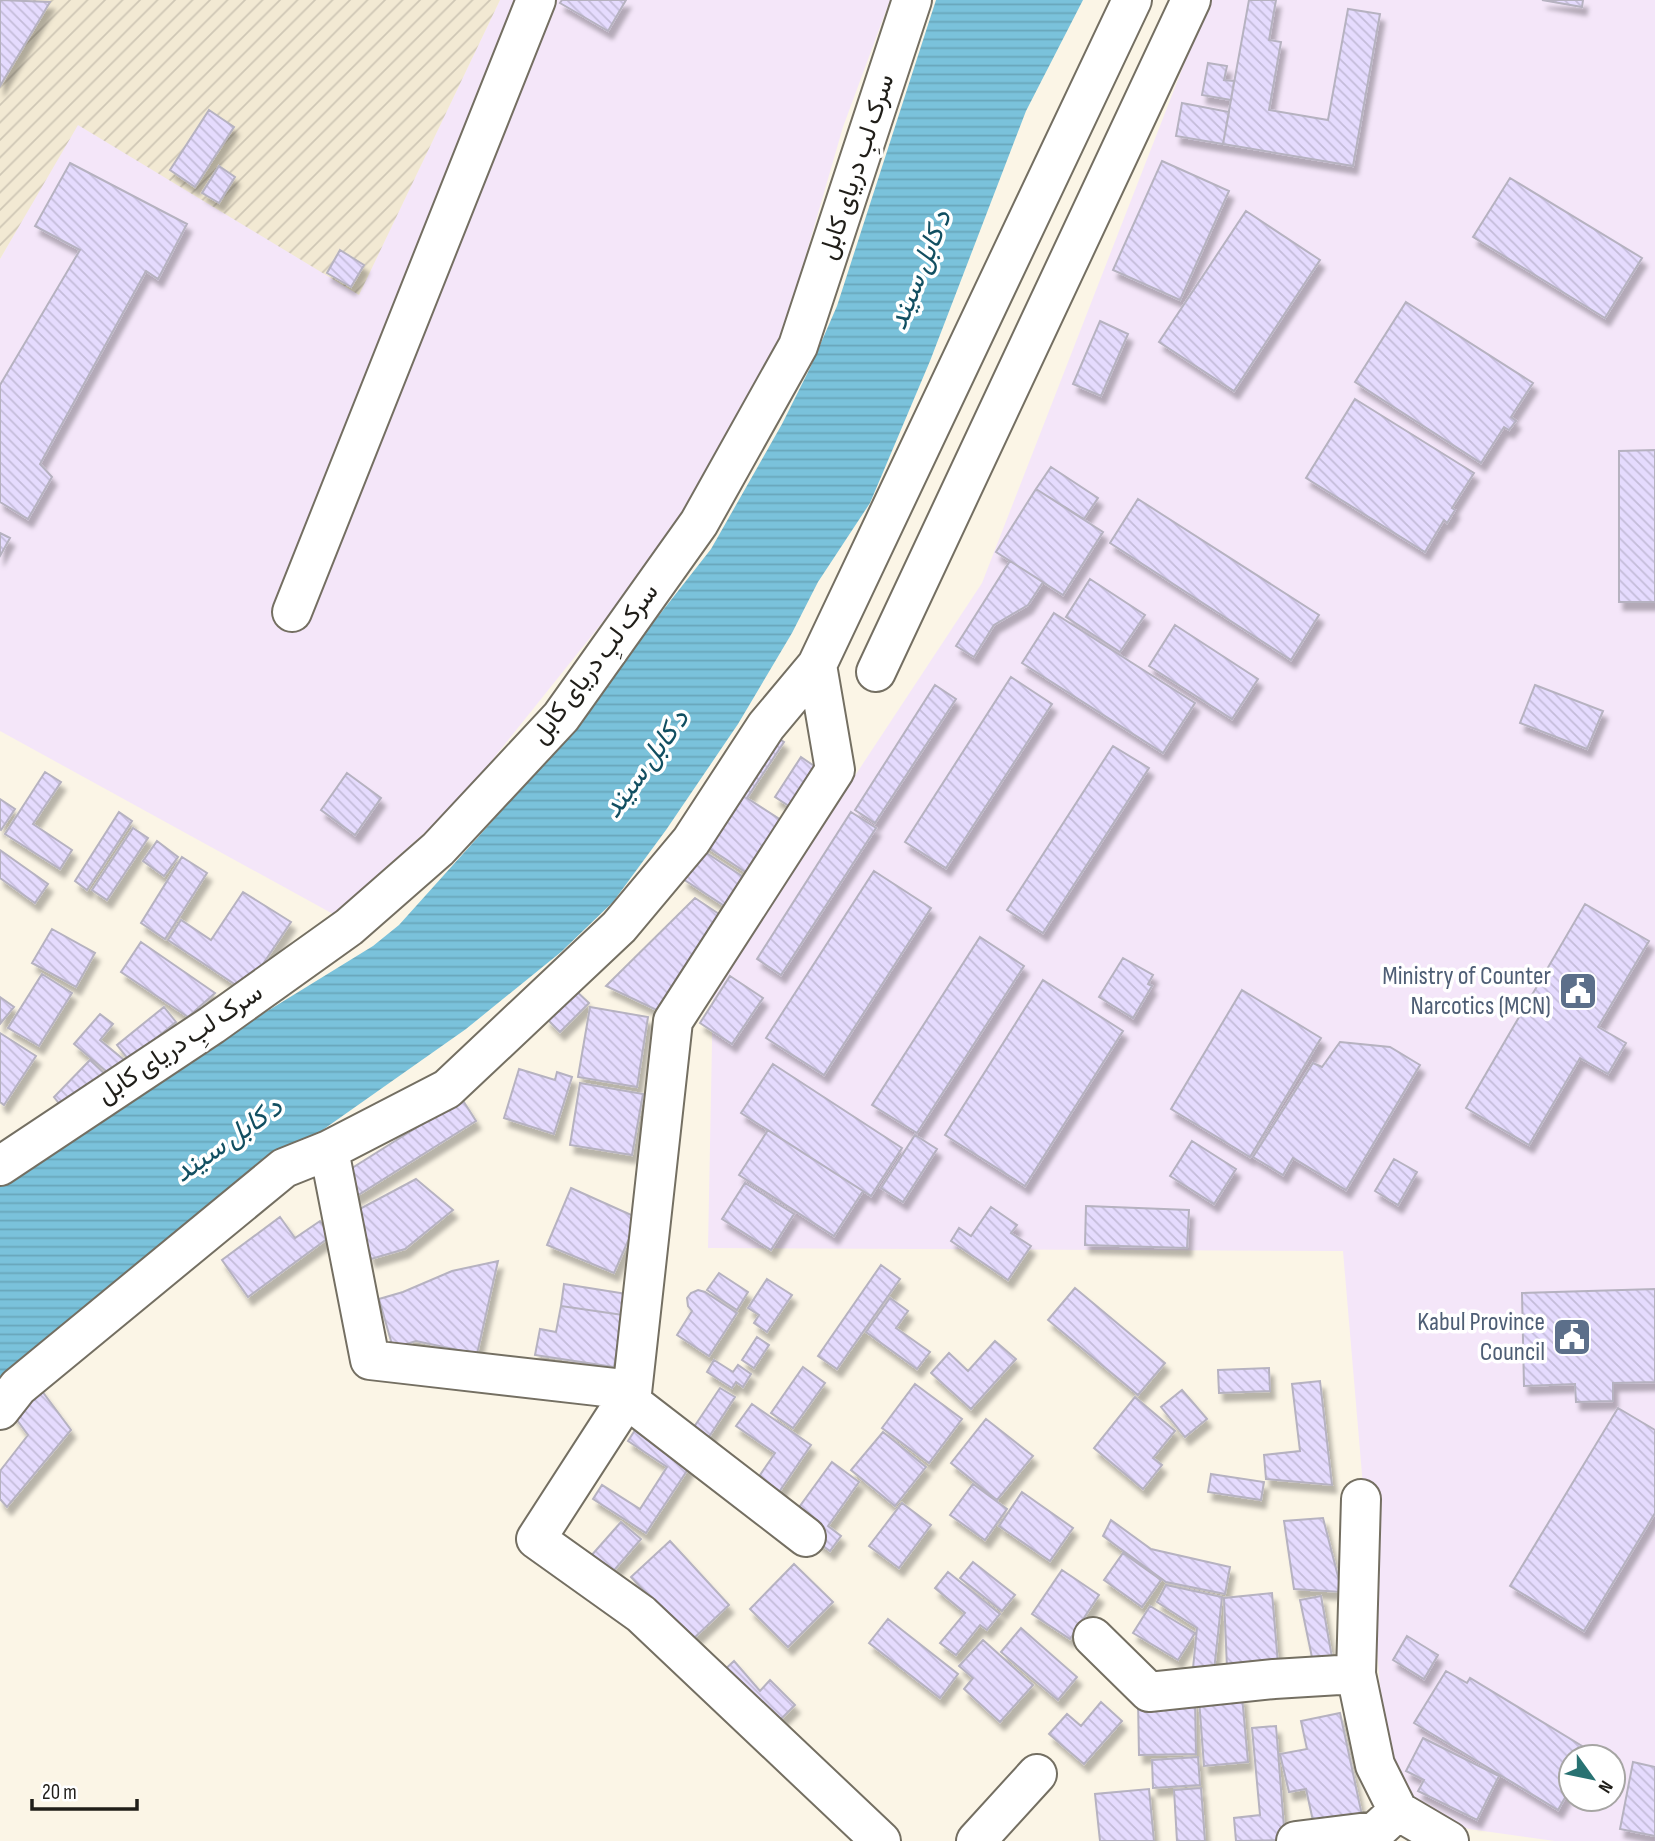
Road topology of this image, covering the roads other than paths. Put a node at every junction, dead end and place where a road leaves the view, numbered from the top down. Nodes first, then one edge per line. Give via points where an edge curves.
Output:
1 (536, 0) edge
2 (912, 0) edge
3 (1132, 0) edge
4 (1191, 0) edge
5 (292, 612) dead end
6 (817, 665) junction
7 (876, 672) dead end
8 (329, 1150) junction
9 (0, 1166) edge
10 (624, 1389) junction
11 (0, 1410) edge
12 (1361, 1499) dead end
13 (806, 1536) dead end
14 (1093, 1637) dead end
15 (1356, 1674) junction
16 (1037, 1774) dead end
17 (1398, 1811) junction
18 (881, 1841) edge
19 (976, 1841) edge
20 (1296, 1841) edge
21 (1449, 1841) edge

1 - 5 street
2 - 9 street, سرک لبِ دریای کابل via 798,346 699,523 561,717 438,849 349,927
3 - 6 street
4 - 7 street
6 - 8 street via 766,726 691,841 619,927 447,1089
6 - 10 street via 835,770 673,1021
8 - 10 street via 370,1360
8 - 11 street via 284,1168 18,1387
10 - 13 street via 631,1402
10 - 18 street via 620,1409 536,1539 641,1614
12 - 15 street
14 - 15 street via 1149,1692
15 - 17 street via 1375,1765
16 - 19 street
17 - 20 street via 1376,1831
17 - 21 street

